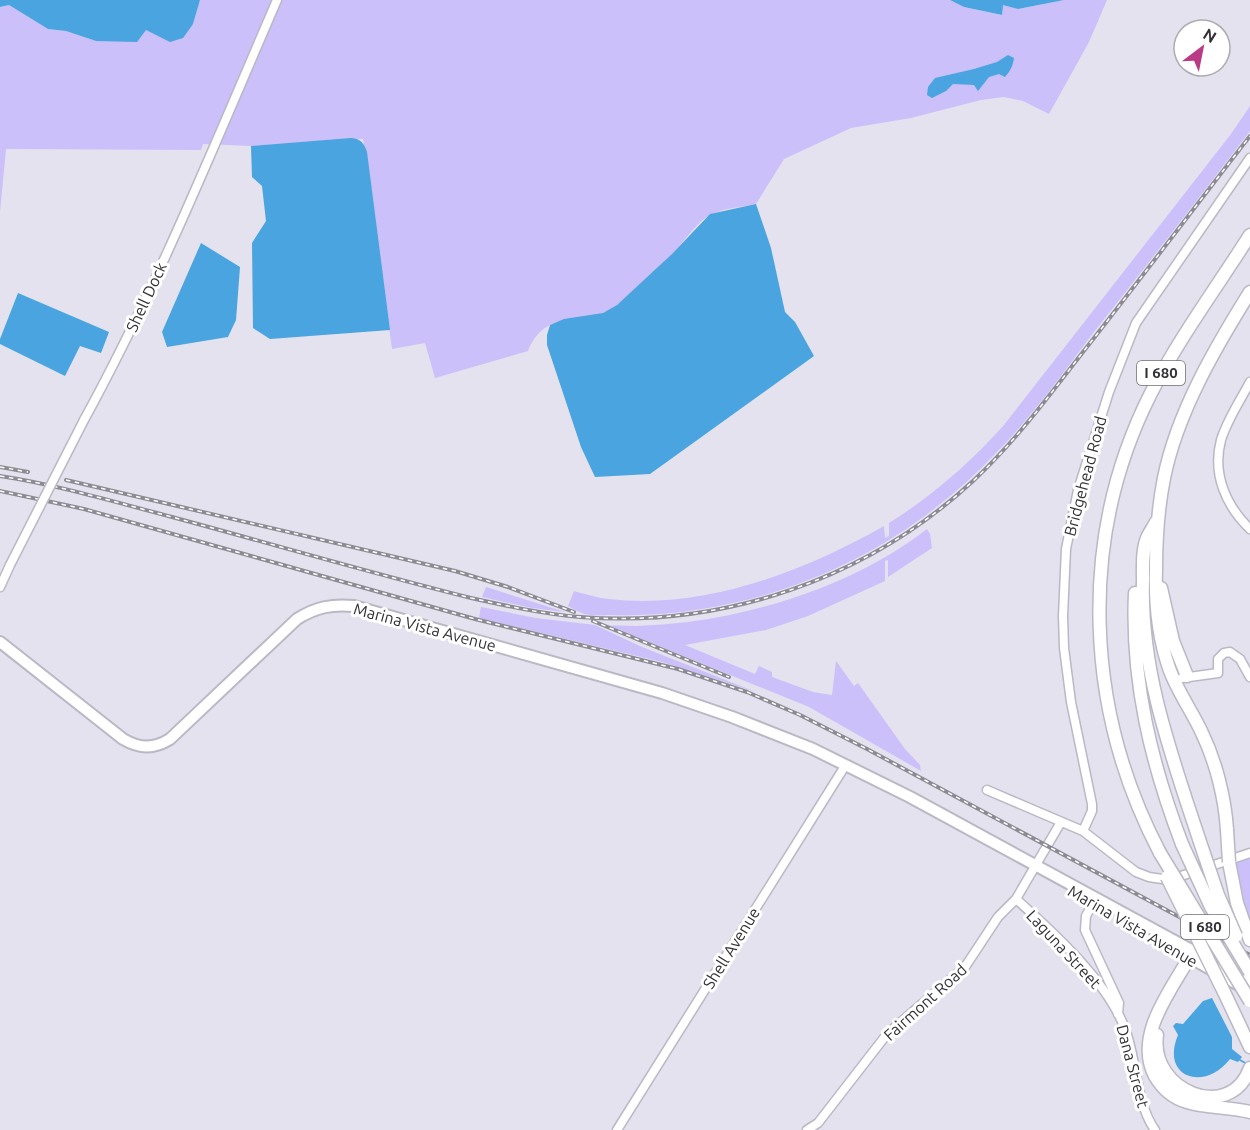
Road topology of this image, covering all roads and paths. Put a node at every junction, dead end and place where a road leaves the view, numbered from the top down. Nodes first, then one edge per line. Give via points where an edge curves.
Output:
1 (277, 0) edge
2 (1250, 158) edge
3 (1250, 235) edge
4 (1250, 292) edge
5 (1250, 382) edge
6 (1158, 519) junction
7 (1250, 529) edge
8 (1144, 555) junction
9 (1156, 571) junction
10 (0, 587) edge
11 (0, 642) edge
12 (0, 650) edge
13 (1187, 676) junction
14 (1250, 677) edge
15 (1174, 680) junction
16 (845, 766) junction
17 (987, 790) dead end
18 (1061, 822) junction
19 (1083, 831) junction
20 (1160, 853) junction
21 (1250, 853) edge
22 (1035, 867) junction
23 (1016, 899) junction
24 (1093, 903) junction
25 (1250, 940) edge
26 (1193, 957) junction
27 (1250, 963) edge
28 (1250, 972) edge
29 (1233, 978) junction
30 (1250, 982) edge
31 (1250, 991) edge
32 (1250, 1001) edge
33 (1110, 1002) joint
34 (1118, 1014) junction
35 (1250, 1047) edge
36 (1250, 1068) edge
37 (1250, 1112) edge
38 (818, 1126) edge
39 (617, 1130) edge
40 (807, 1130) edge
41 (1155, 1130) edge

1 - 10 street, Shell Dock, bridge via 154,280
2 - 19 street, Bridgehead Road via 1136,323 1078,490 1066,549 1063,616 1071,702 1092,804
3 - 20 highway, I 680 via 1148,398 1122,465 1104,540 1099,631 1107,708 1128,782
4 - 6 highway, I 680 via 1209,362 1180,428 1164,477
5 - 7 street via 1221,441 1218,460 1225,495
6 - 8 highway, I 680 via 1146,540
6 - 9 highway, I 680
8 - 27 highway, I 680, bridge via 1143,606 1150,671 1162,722 1223,907
8 - 28 highway, I 680, bridge via 1137,571 1135,637 1152,751 1182,844 1211,907
9 - 13 highway via 1175,648
9 - 15 highway, I 680 via 1160,632
11 - 16 main road, Marina Vista Avenue via 123,739 150,747 171,739 297,619 329,605 354,606 694,704 813,748
12 - 16 main road, Marina Vista Avenue via 123,746 150,753 171,746 302,622 322,613 343,611 660,699
13 - 14 street via 1218,673 1220,657 1230,652 1238,656
13 - 15 street
15 - 25 highway, I 680, bridge via 1206,743 1224,802 1232,880
16 - 22 main road, Marina Vista Avenue via 910,797
16 - 39 street, Shell Avenue
17 - 18 street
18 - 19 street
18 - 22 street, Laguna Street
19 - 21 street via 1136,872 1169,880
20 - 32 highway, I 680, bridge
20 - 35 highway, bridge via 1165,874
22 - 23 street, Laguna Street
22 - 24 main road, Marina Vista Avenue
22 - 26 main road, Marina Vista Avenue via 1066,881
23 - 33 street, Laguna Street via 1075,957
23 - 38 street, Fairmont Road via 965,967 877,1045
24 - 26 main road, Marina Vista Avenue
24 - 34 street, Laguna Street via 1086,916 1085,930 1119,1003
26 - 29 main road, Marina Vista Avenue
26 - 36 highway via 1159,1029 1157,1052 1162,1068 1180,1088 1212,1096 1238,1087
26 - 37 highway via 1152,1026 1148,1047 1152,1068 1163,1087 1181,1100
29 - 30 main road
29 - 31 main road
33 - 34 street, Dana Street
34 - 41 street, Dana Street via 1133,1054 1145,1112
38 - 40 street, Fairmont Road

